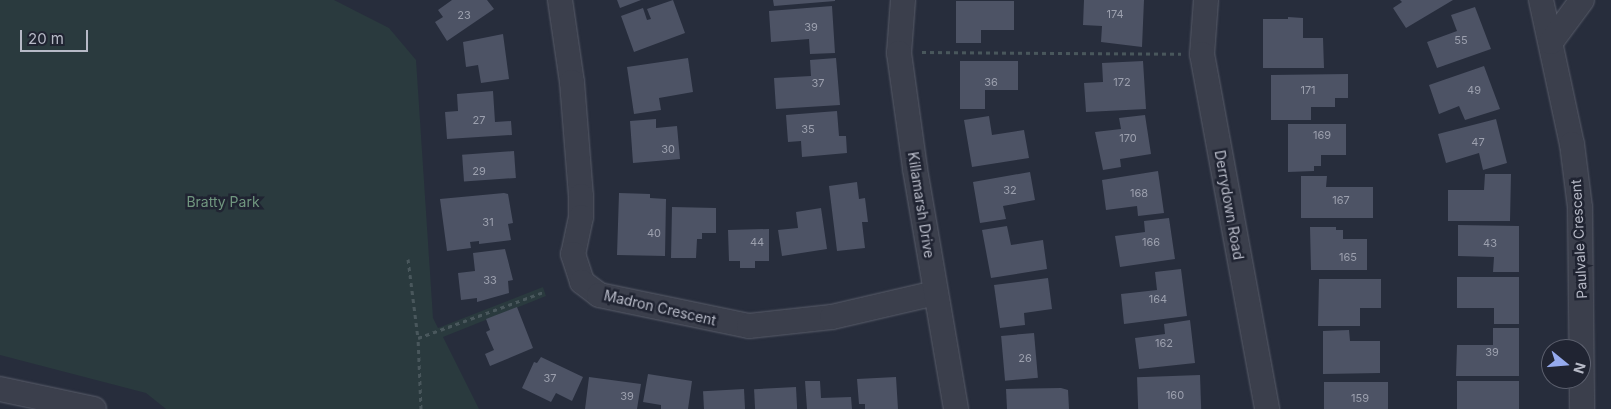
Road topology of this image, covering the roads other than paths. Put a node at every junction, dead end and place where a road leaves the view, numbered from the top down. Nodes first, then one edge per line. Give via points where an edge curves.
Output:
1 (560, 0) edge
2 (903, 0) edge
3 (1206, 0) edge
4 (1541, 0) edge
5 (1582, 0) edge
6 (1551, 42) junction
7 (935, 293) junction
8 (0, 389) edge
9 (94, 409) edge
10 (956, 409) edge
11 (1267, 409) edge
12 (1582, 409) edge

1 - 7 street, Madron Crescent via 572,82 581,196 581,217 573,254 582,282 599,294 750,326 832,317
2 - 7 street, Killamarsh Drive via 899,53
3 - 11 street, Derrydown Road via 1202,54
4 - 6 street, Paulvale Crescent
5 - 6 street
6 - 12 street, Paulvale Crescent via 1572,144 1580,207
7 - 10 street, Killamarsh Drive
8 - 9 street

